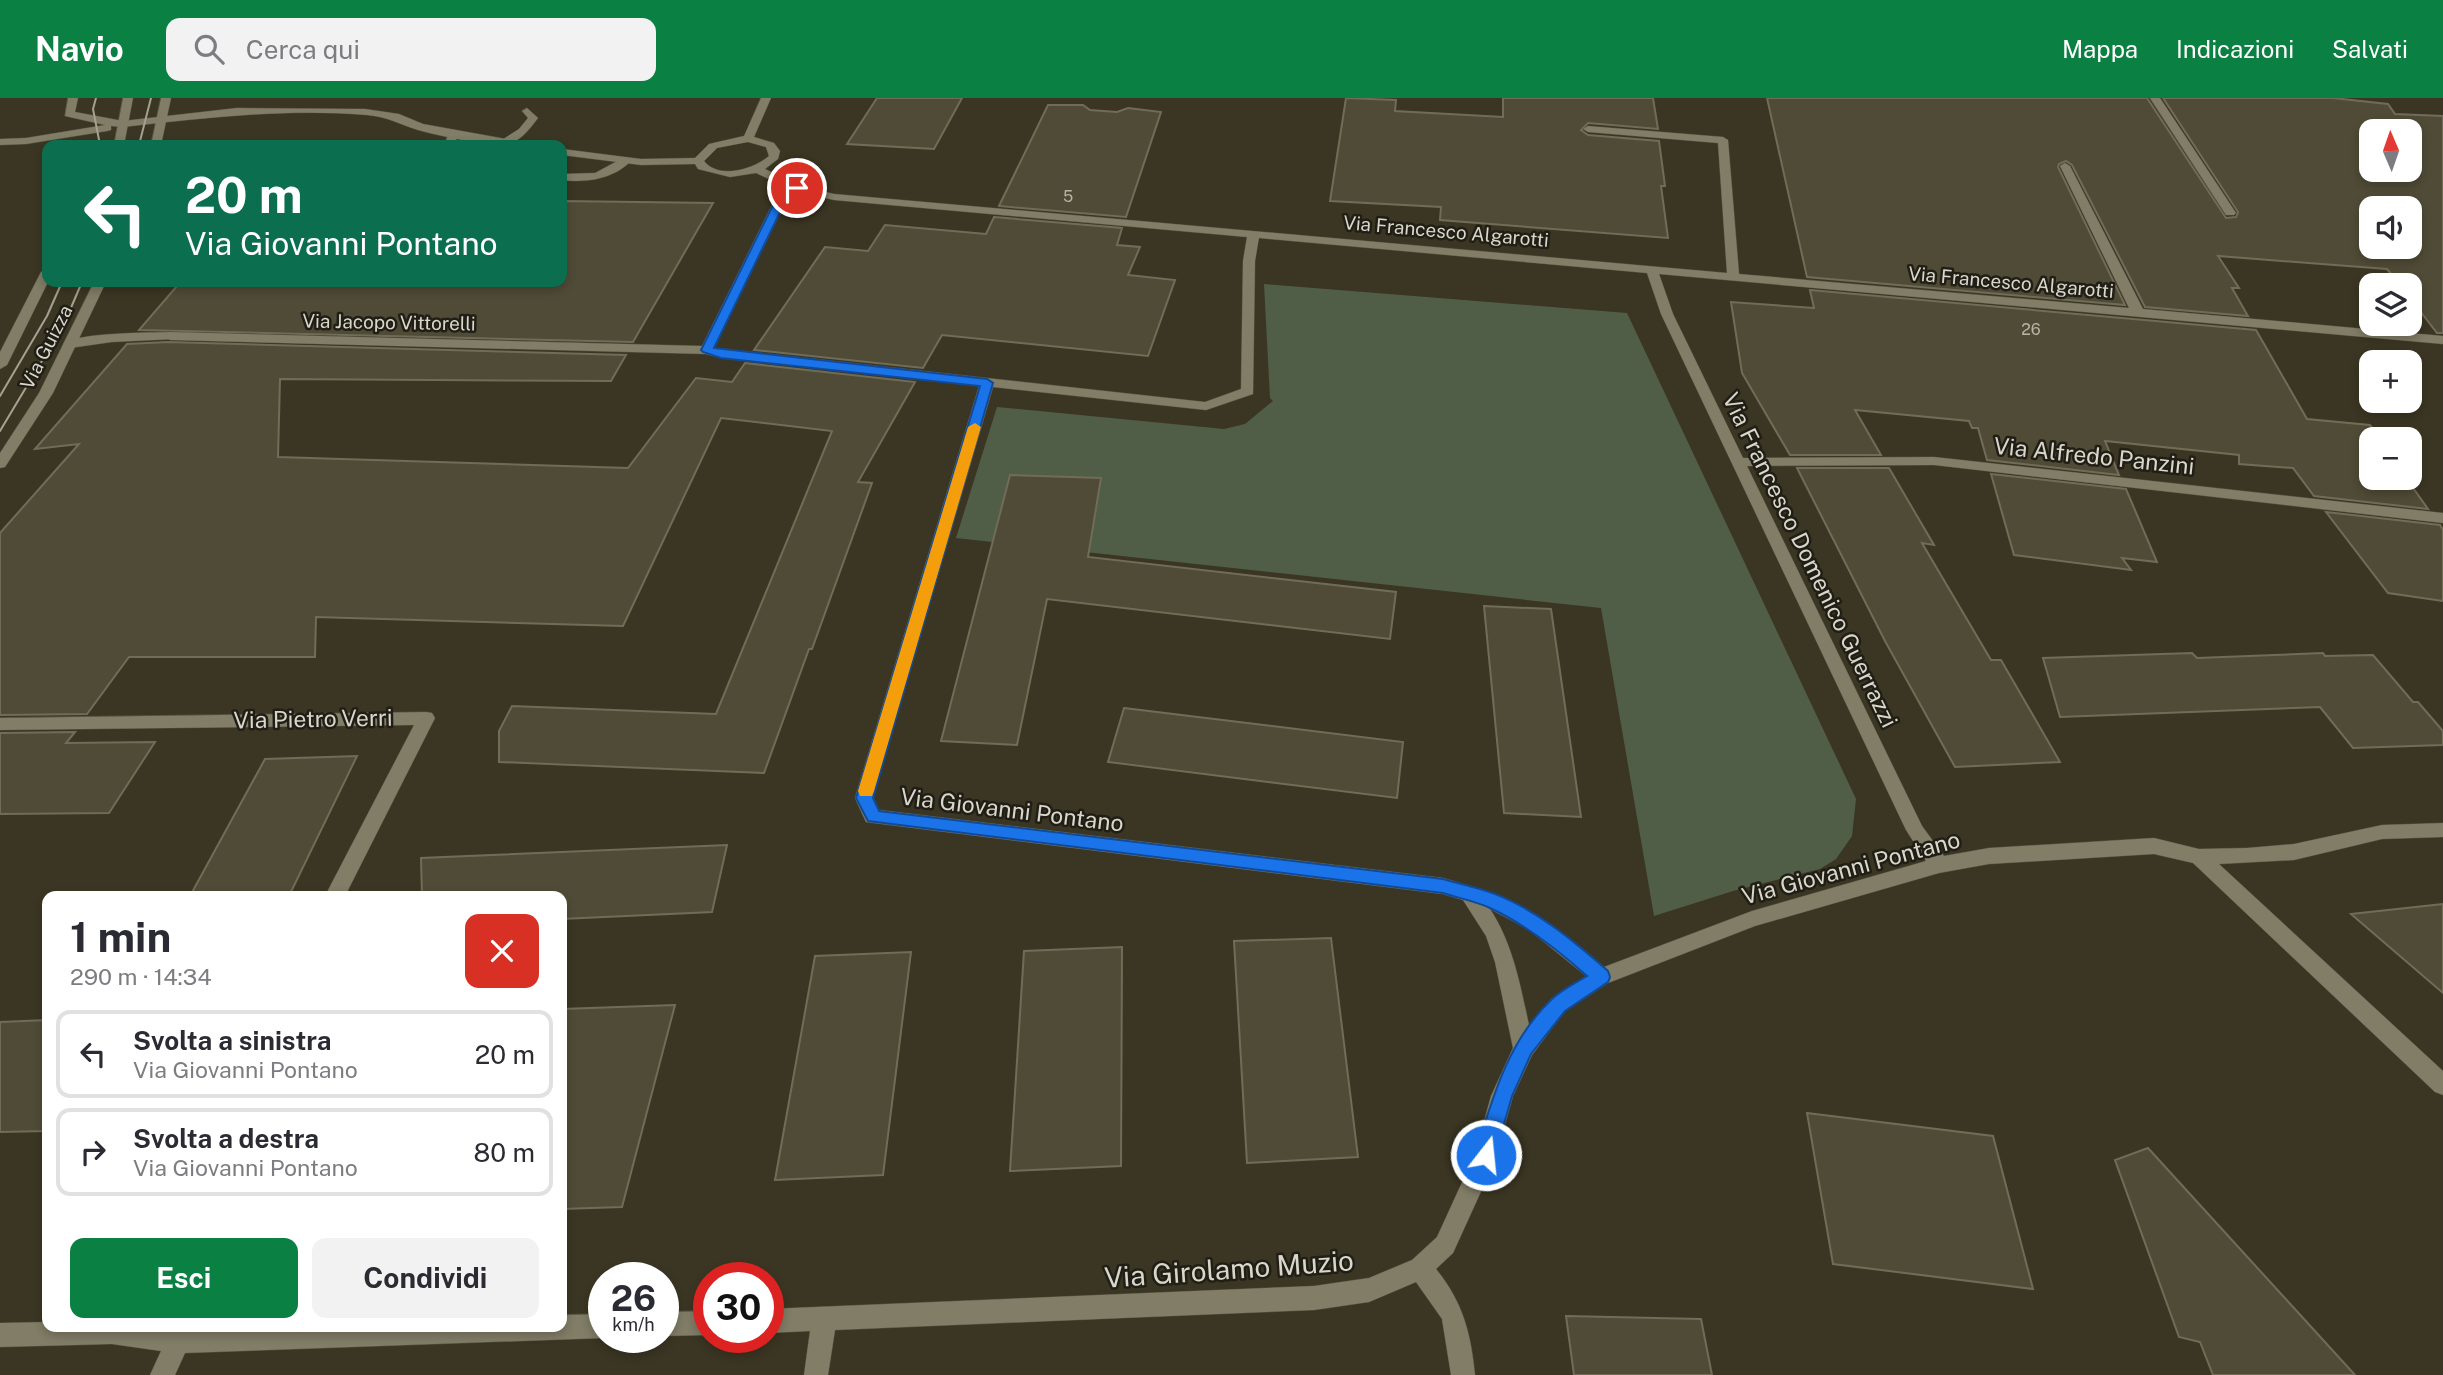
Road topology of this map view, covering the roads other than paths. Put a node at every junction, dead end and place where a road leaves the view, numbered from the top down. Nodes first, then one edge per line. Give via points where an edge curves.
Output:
1 (73, 98) edge
2 (128, 98) edge
3 (166, 98) edge
4 (766, 98) edge
5 (2155, 98) edge
6 (527, 111) dead end
7 (69, 114) junction
8 (163, 118) junction
9 (124, 124) junction
10 (1588, 129) dead end
11 (454, 133) junction
12 (748, 139) junction
13 (120, 140) edge
14 (157, 140) edge
15 (451, 140) edge
16 (494, 140) edge
17 (509, 140) edge
18 (23, 141) junction
19 (0, 142) edge
20 (42, 144) edge
21 (567, 153) edge
22 (626, 160) junction
23 (699, 161) junction
24 (2065, 166) dead end
25 (756, 169) junction
26 (567, 178) edge
27 (797, 188) junction
28 (2230, 213) dead end
29 (1254, 233) junction
30 (1652, 270) junction
31 (1733, 278) junction
32 (42, 282) edge
33 (98, 287) edge
34 (2138, 313) junction
35 (2443, 340) edge
36 (70, 344) junction
37 (707, 350) junction
38 (0, 365) edge
39 (987, 383) junction
40 (1739, 462) junction
41 (0, 464) edge
42 (2443, 518) edge
43 (0, 724) edge
44 (2443, 830) edge
45 (2199, 857) junction
46 (1939, 865) junction
47 (338, 891) edge
48 (1470, 894) junction
49 (1601, 977) junction
50 (1524, 1048) junction
51 (2443, 1085) edge
52 (1420, 1268) junction
53 (824, 1319) junction
54 (784, 1320) edge
55 (567, 1327) edge
56 (588, 1327) edge
57 (57, 1332) edge
58 (130, 1332) edge
59 (434, 1332) edge
60 (0, 1335) edge
61 (178, 1341) junction
62 (162, 1375) edge
63 (816, 1375) edge
64 (1463, 1375) edge

1 - 7 street
2 - 9 street
3 - 8 street
4 - 12 street
5 - 28 street
6 - 17 street via 533,118
7 - 9 street
7 - 18 street
8 - 9 street
8 - 11 street via 268,109 365,112
8 - 14 street
9 - 13 street
9 - 18 street
10 - 31 street via 1723,140
11 - 15 street
11 - 16 street
12 - 23 street via 709,148
12 - 25 street via 775,150 767,164
18 - 19 street
18 - 20 street
21 - 22 street
22 - 23 street
22 - 26 street via 616,170 585,180
23 - 25 street via 712,172
24 - 34 street, Via Francesco Algarotti
25 - 27 street, Via Francesco Algarotti
27 - 29 street, Via Francesco Algarotti via 855,199
27 - 37 street via 778,205
29 - 30 street, Via Francesco Algarotti
29 - 39 street, Via Jacopo Vittorelli via 1249,261 1248,391 1206,406
30 - 31 street, Via Francesco Algarotti
30 - 40 street, Via Francesco Domenico Guerrazzi via 1667,314
31 - 34 street, Via Francesco Algarotti
32 - 38 street, Via Guizza
33 - 36 street, Via Guizza
34 - 35 street, Via Francesco Algarotti
36 - 37 street, Via Jacopo Vittorelli via 170,336
36 - 41 street, Via Guizza via 46,393
37 - 39 street, Via Jacopo Vittorelli
39 - 48 street, Via Giovanni Pontano via 864,798 873,817 1418,883
40 - 42 street, Via Alfredo Panzini via 1934,461
40 - 46 street, Via Francesco Domenico Guerrazzi via 1915,830
43 - 47 street, Via Pietro Verri via 425,718
44 - 45 street, Via Giovanni Pontano via 2382,831 2294,852
45 - 46 street, Via Giovanni Pontano via 2154,846 1989,856
45 - 51 street
46 - 49 street, Via Giovanni Pontano via 1752,919
48 - 49 street, Via Giovanni Pontano via 1512,910
48 - 50 street via 1495,933
49 - 50 street, Via Girolamo Muzio via 1558,1005
50 - 52 street, Via Girolamo Muzio via 1502,1096 1486,1155 1462,1212 1445,1245
52 - 53 street, Via Girolamo Muzio via 1369,1290 1314,1298
52 - 64 street via 1446,1299 1457,1322
53 - 54 street, Via Girolamo Muzio
53 - 63 street
55 - 56 street
57 - 60 street
58 - 61 street
59 - 61 street
61 - 62 street

